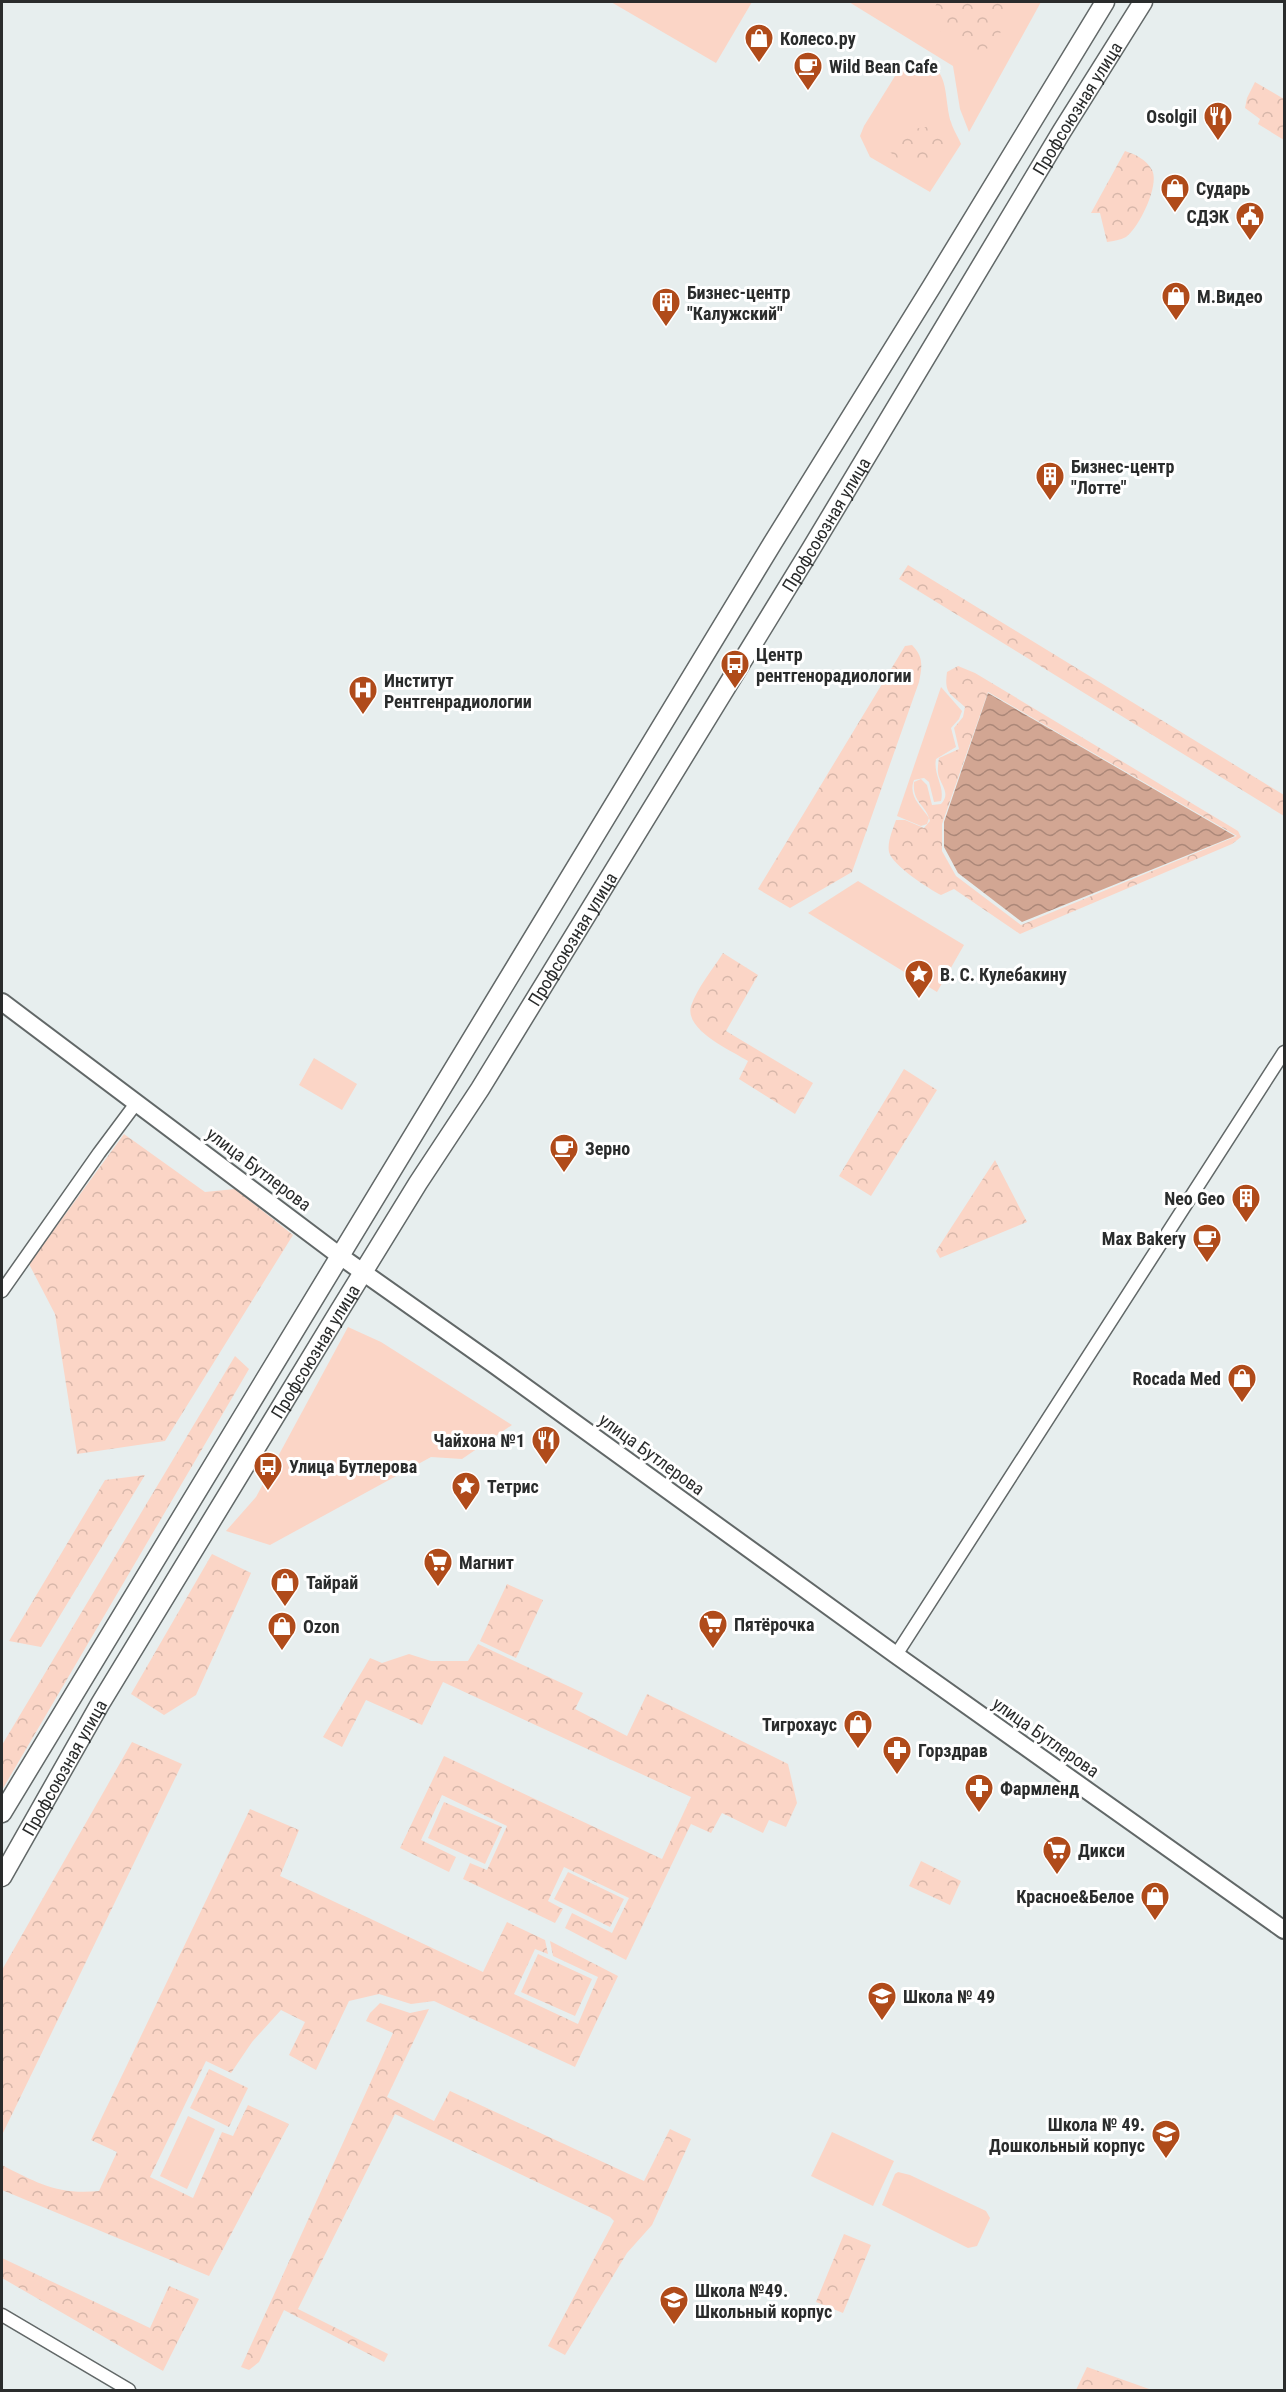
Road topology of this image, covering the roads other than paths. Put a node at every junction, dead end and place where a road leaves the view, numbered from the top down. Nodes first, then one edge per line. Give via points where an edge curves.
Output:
1 (1105, 2) edge
2 (1149, 2) edge
3 (1139, 8) edge
4 (2, 1002) edge
5 (1284, 1053) edge
6 (137, 1102) junction
7 (340, 1256) junction
8 (363, 1272) junction
9 (2, 1291) edge
10 (896, 1655) junction
11 (2, 1813) edge
12 (2, 1877) edge
13 (1284, 1930) edge
14 (2, 2315) edge
15 (129, 2391) edge

1 - 7 main road, Профсоюзная улица
2 - 3 street
3 - 8 main road, Профсоюзная улица via 486,1079
4 - 6 street, улица Бутлерова
5 - 10 street
6 - 7 street, улица Бутлерова
6 - 9 street
7 - 8 street, улица Бутлерова
7 - 11 main road, Профсоюзная улица
8 - 10 street, улица Бутлерова
8 - 12 main road, Профсоюзная улица via 94,1714
10 - 13 street, улица Бутлерова
14 - 15 street

